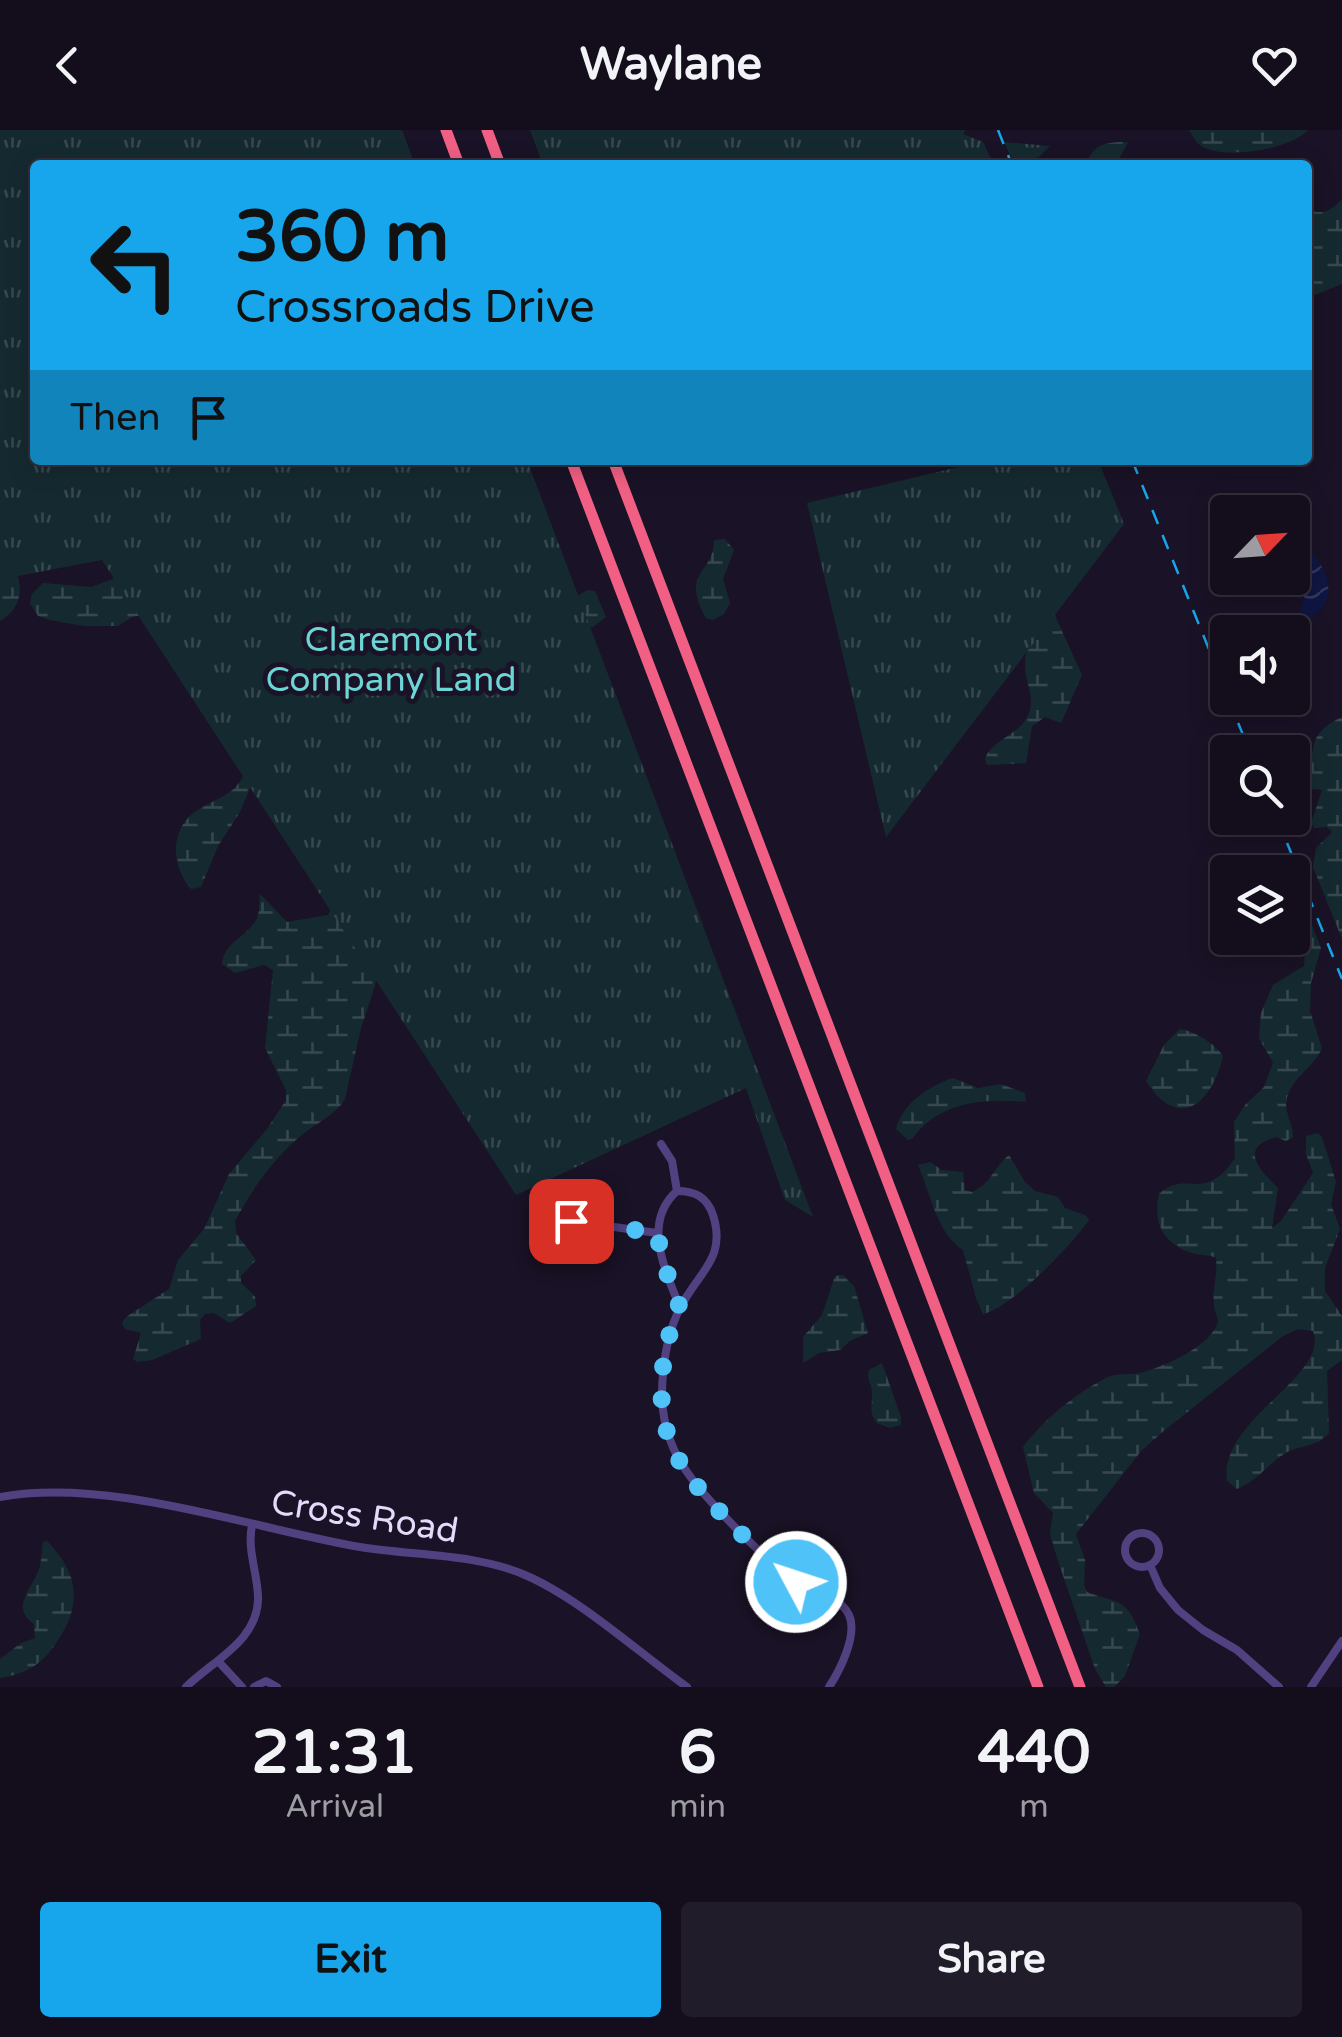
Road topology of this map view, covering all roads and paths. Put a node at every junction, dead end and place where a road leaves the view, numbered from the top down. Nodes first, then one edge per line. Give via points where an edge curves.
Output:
1 (446, 130) edge
2 (487, 130) edge
3 (457, 160) edge
4 (498, 160) edge
5 (573, 465) edge
6 (615, 465) edge
7 (660, 1144) dead end
8 (677, 1191) junction
9 (571, 1221) dead end
10 (657, 1233) junction
11 (680, 1308) junction
12 (0, 1497) edge
13 (252, 1525) junction
14 (1150, 1565) junction
15 (1342, 1641) edge
16 (218, 1660) junction
17 (186, 1687) edge
18 (242, 1687) edge
19 (254, 1687) edge
20 (278, 1687) edge
21 (688, 1687) edge
22 (829, 1687) edge
23 (1038, 1687) edge
24 (1080, 1687) edge
25 (1279, 1687) edge
26 (1311, 1687) edge

1 - 3 highway
2 - 4 highway
5 - 23 highway
6 - 24 highway
7 - 8 street via 672,1161
8 - 10 street via 665,1202
8 - 11 street via 692,1191 708,1202 719,1245
9 - 10 street
10 - 11 street
11 - 22 street via 662,1375 666,1435 686,1473 739,1532 789,1576 848,1612 851,1632
12 - 13 street, Cross Road via 100,1496
13 - 16 street via 256,1613 250,1630
13 - 21 street, Cross Road via 488,1563 525,1575
14 - 14 street via 1157,1542 1134,1535 1127,1558
14 - 25 street via 1178,1610
15 - 26 street
16 - 17 street
16 - 18 street
19 - 20 street via 266,1681

